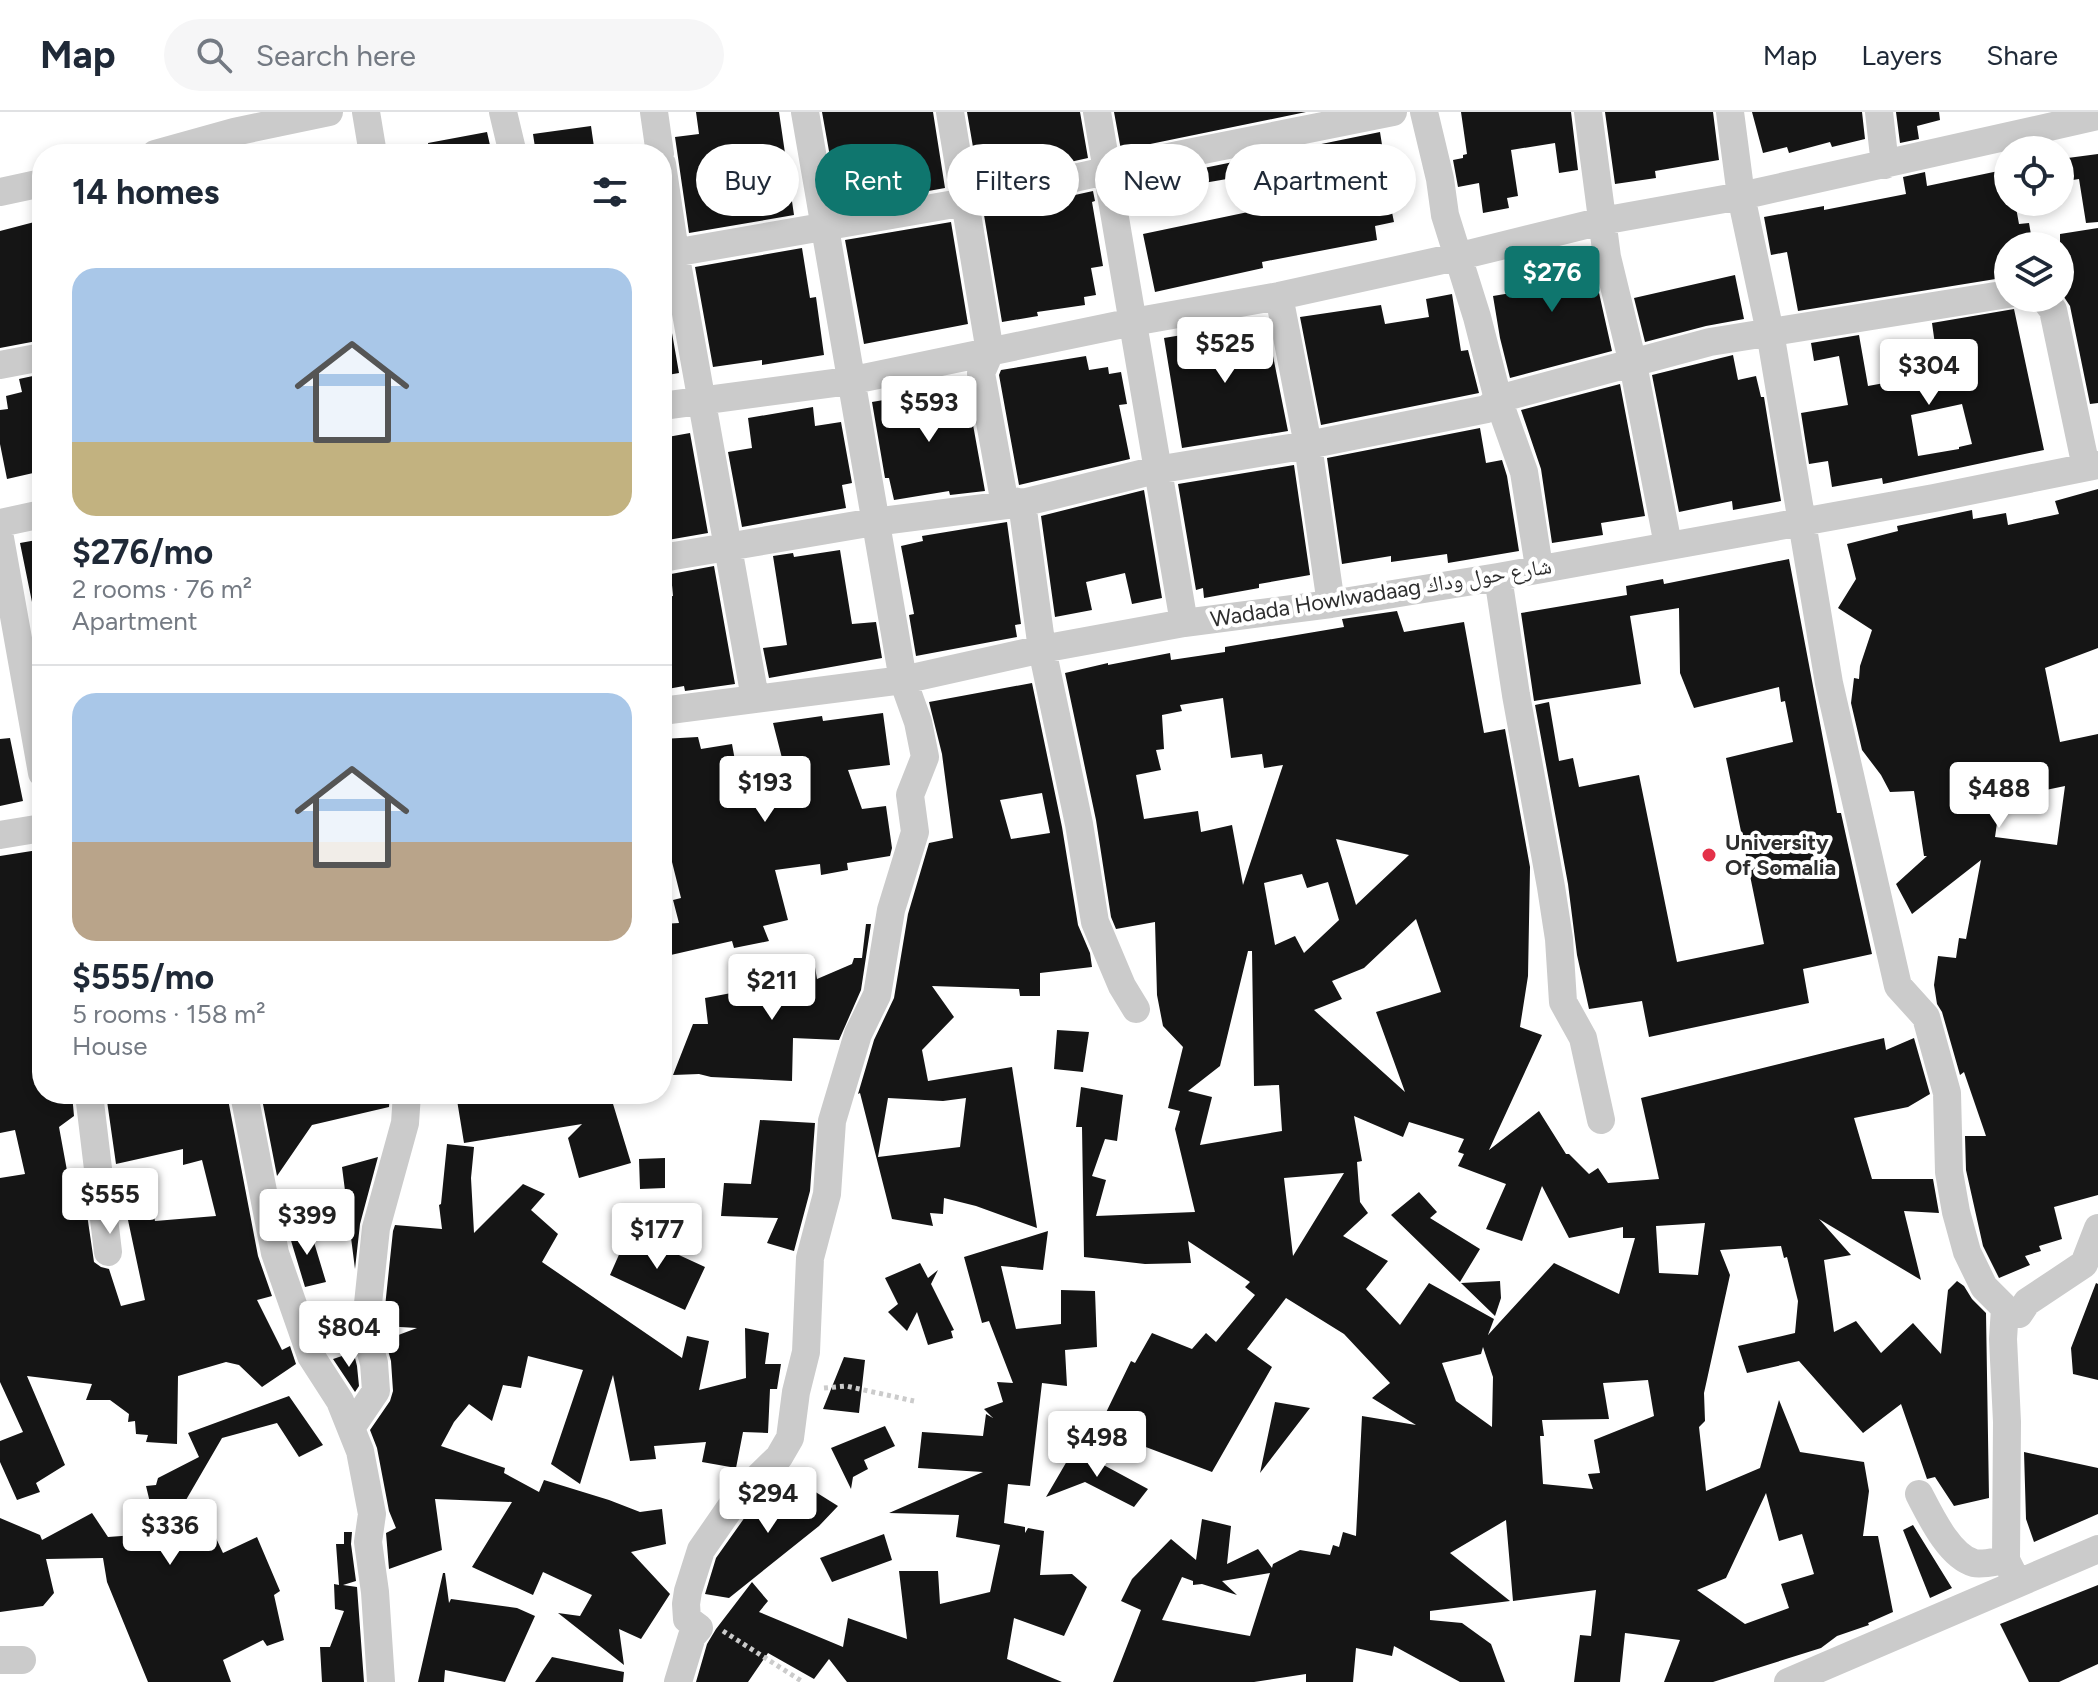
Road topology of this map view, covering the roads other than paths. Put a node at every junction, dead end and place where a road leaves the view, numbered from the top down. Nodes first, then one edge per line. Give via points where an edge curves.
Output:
1 (329, 112) edge
2 (366, 112) edge
3 (503, 112) edge
4 (654, 112) edge
5 (805, 112) edge
6 (950, 112) edge
7 (1097, 112) edge
8 (1393, 112) edge
9 (1424, 112) edge
10 (1588, 112) edge
11 (1730, 112) edge
12 (1879, 112) edge
13 (2098, 116) edge
14 (2036, 120) edge
15 (1266, 125) edge
16 (234, 133) edge
17 (193, 144) edge
18 (371, 144) edge
19 (511, 144) edge
20 (659, 144) edge
21 (956, 144) edge
22 (1102, 144) edge
23 (1209, 144) edge
24 (1885, 165) junction
25 (32, 185) edge
26 (0, 192) edge
27 (1741, 196) junction
28 (947, 205) edge
29 (968, 216) edge
30 (1114, 216) edge
31 (1602, 221) junction
32 (823, 228) junction
33 (672, 253) edge
34 (1456, 257) junction
35 (672, 267) edge
36 (1994, 295) edge
37 (1279, 296) junction
38 (2054, 312) edge
39 (1133, 322) junction
40 (1770, 332) junction
41 (990, 352) junction
42 (32, 359) edge
43 (1633, 364) junction
44 (0, 365) edge
45 (849, 381) junction
46 (1498, 399) junction
47 (702, 400) junction
48 (672, 404) edge
49 (1308, 445) junction
50 (2092, 466) edge
51 (1156, 470) junction
52 (1022, 503) junction
53 (32, 516) edge
54 (1802, 521) junction
55 (874, 522) junction
56 (0, 523) edge
57 (0, 538) edge
58 (1668, 545) junction
59 (730, 546) junction
60 (672, 556) edge
61 (1539, 567) junction
62 (1498, 577) junction
63 (1331, 604) junction
64 (1184, 623) junction
65 (1042, 649) junction
66 (22, 674) edge
67 (903, 680) junction
68 (755, 698) junction
69 (672, 710) edge
70 (32, 724) edge
71 (32, 830) edge
72 (0, 835) edge
73 (1136, 1009) dead end
74 (90, 1104) edge
75 (246, 1104) edge
76 (406, 1104) edge
77 (1601, 1120) dead end
78 (2098, 1228) edge
79 (108, 1252) dead end
80 (2005, 1308) junction
81 (351, 1428) junction
82 (1919, 1494) dead end
83 (2098, 1549) edge
84 (2012, 1571) junction
85 (381, 1682) edge
86 (678, 1682) edge
87 (1788, 1682) edge

1 - 16 street
2 - 18 street
3 - 19 street
4 - 20 street
5 - 32 street
6 - 21 street
7 - 22 street
8 - 15 street
9 - 34 street
10 - 31 street
11 - 27 street
12 - 24 street
13 - 14 street
14 - 24 street
15 - 23 street
16 - 17 street
24 - 27 street
25 - 26 street
27 - 31 street
27 - 40 street
28 - 32 street
29 - 41 street
30 - 39 street
31 - 34 street
31 - 43 street
32 - 33 street
32 - 45 street
34 - 37 street
34 - 46 street
35 - 47 street
36 - 40 street via 1914,298
37 - 39 street
37 - 49 street
38 - 50 street
39 - 41 street
39 - 51 street
40 - 43 street
40 - 54 street
41 - 45 street
41 - 52 street via 981,373 1004,499
42 - 44 street
43 - 46 street
43 - 58 street
45 - 47 street
45 - 55 street
46 - 49 street via 1487,409
46 - 61 street via 1524,472
47 - 48 street
47 - 59 street
49 - 51 street
49 - 63 street
50 - 54 street, Wadada Howlwadaag شارع حول وداك
51 - 52 street
51 - 64 street
52 - 55 street
52 - 65 street
53 - 56 street
54 - 58 street, Wadada Howlwadaag شارع حول وداك
54 - 80 street via 1829,683 1898,986 1926,1017 1947,1093 1956,1212 1984,1287
55 - 59 street
55 - 67 street
57 - 66 street
58 - 61 street, Wadada Howlwadaag شارع حول وداك
59 - 60 street
59 - 68 street
61 - 62 street, Wadada Howlwadaag شارع حول وداك
62 - 63 street, Wadada Howlwadaag شارع حول وداك
62 - 77 street via 1559,939 1563,1002 1583,1038
63 - 64 street, Wadada Howlwadaag شارع حول وداك
64 - 65 street, Wadada Howlwadaag شارع حول وداك
65 - 67 street, Wadada Howlwadaag شارع حول وداك
65 - 73 street via 1095,922
66 - 70 street
67 - 68 street, Wadada Howlwadaag شارع حول وداك
67 - 86 street via 925,757 910,795 915,832 891,910 877,995 858,1034 832,1121 827,1194 810,1258 806,1352 790,1438 779,1457 737,1498 701,1550 686,1604 687,1619 699,1628
68 - 69 street, Wadada Howlwadaag شارع حول وداك
71 - 72 street
74 - 79 street
75 - 81 street via 275,1253 311,1356
76 - 81 street via 376,1228 365,1332 376,1391
78 - 80 street via 2084,1264 2027,1302 2019,1314
80 - 84 street
81 - 85 street via 372,1514 368,1542
82 - 84 street via 1954,1549 1975,1563
83 - 84 street
84 - 87 street

